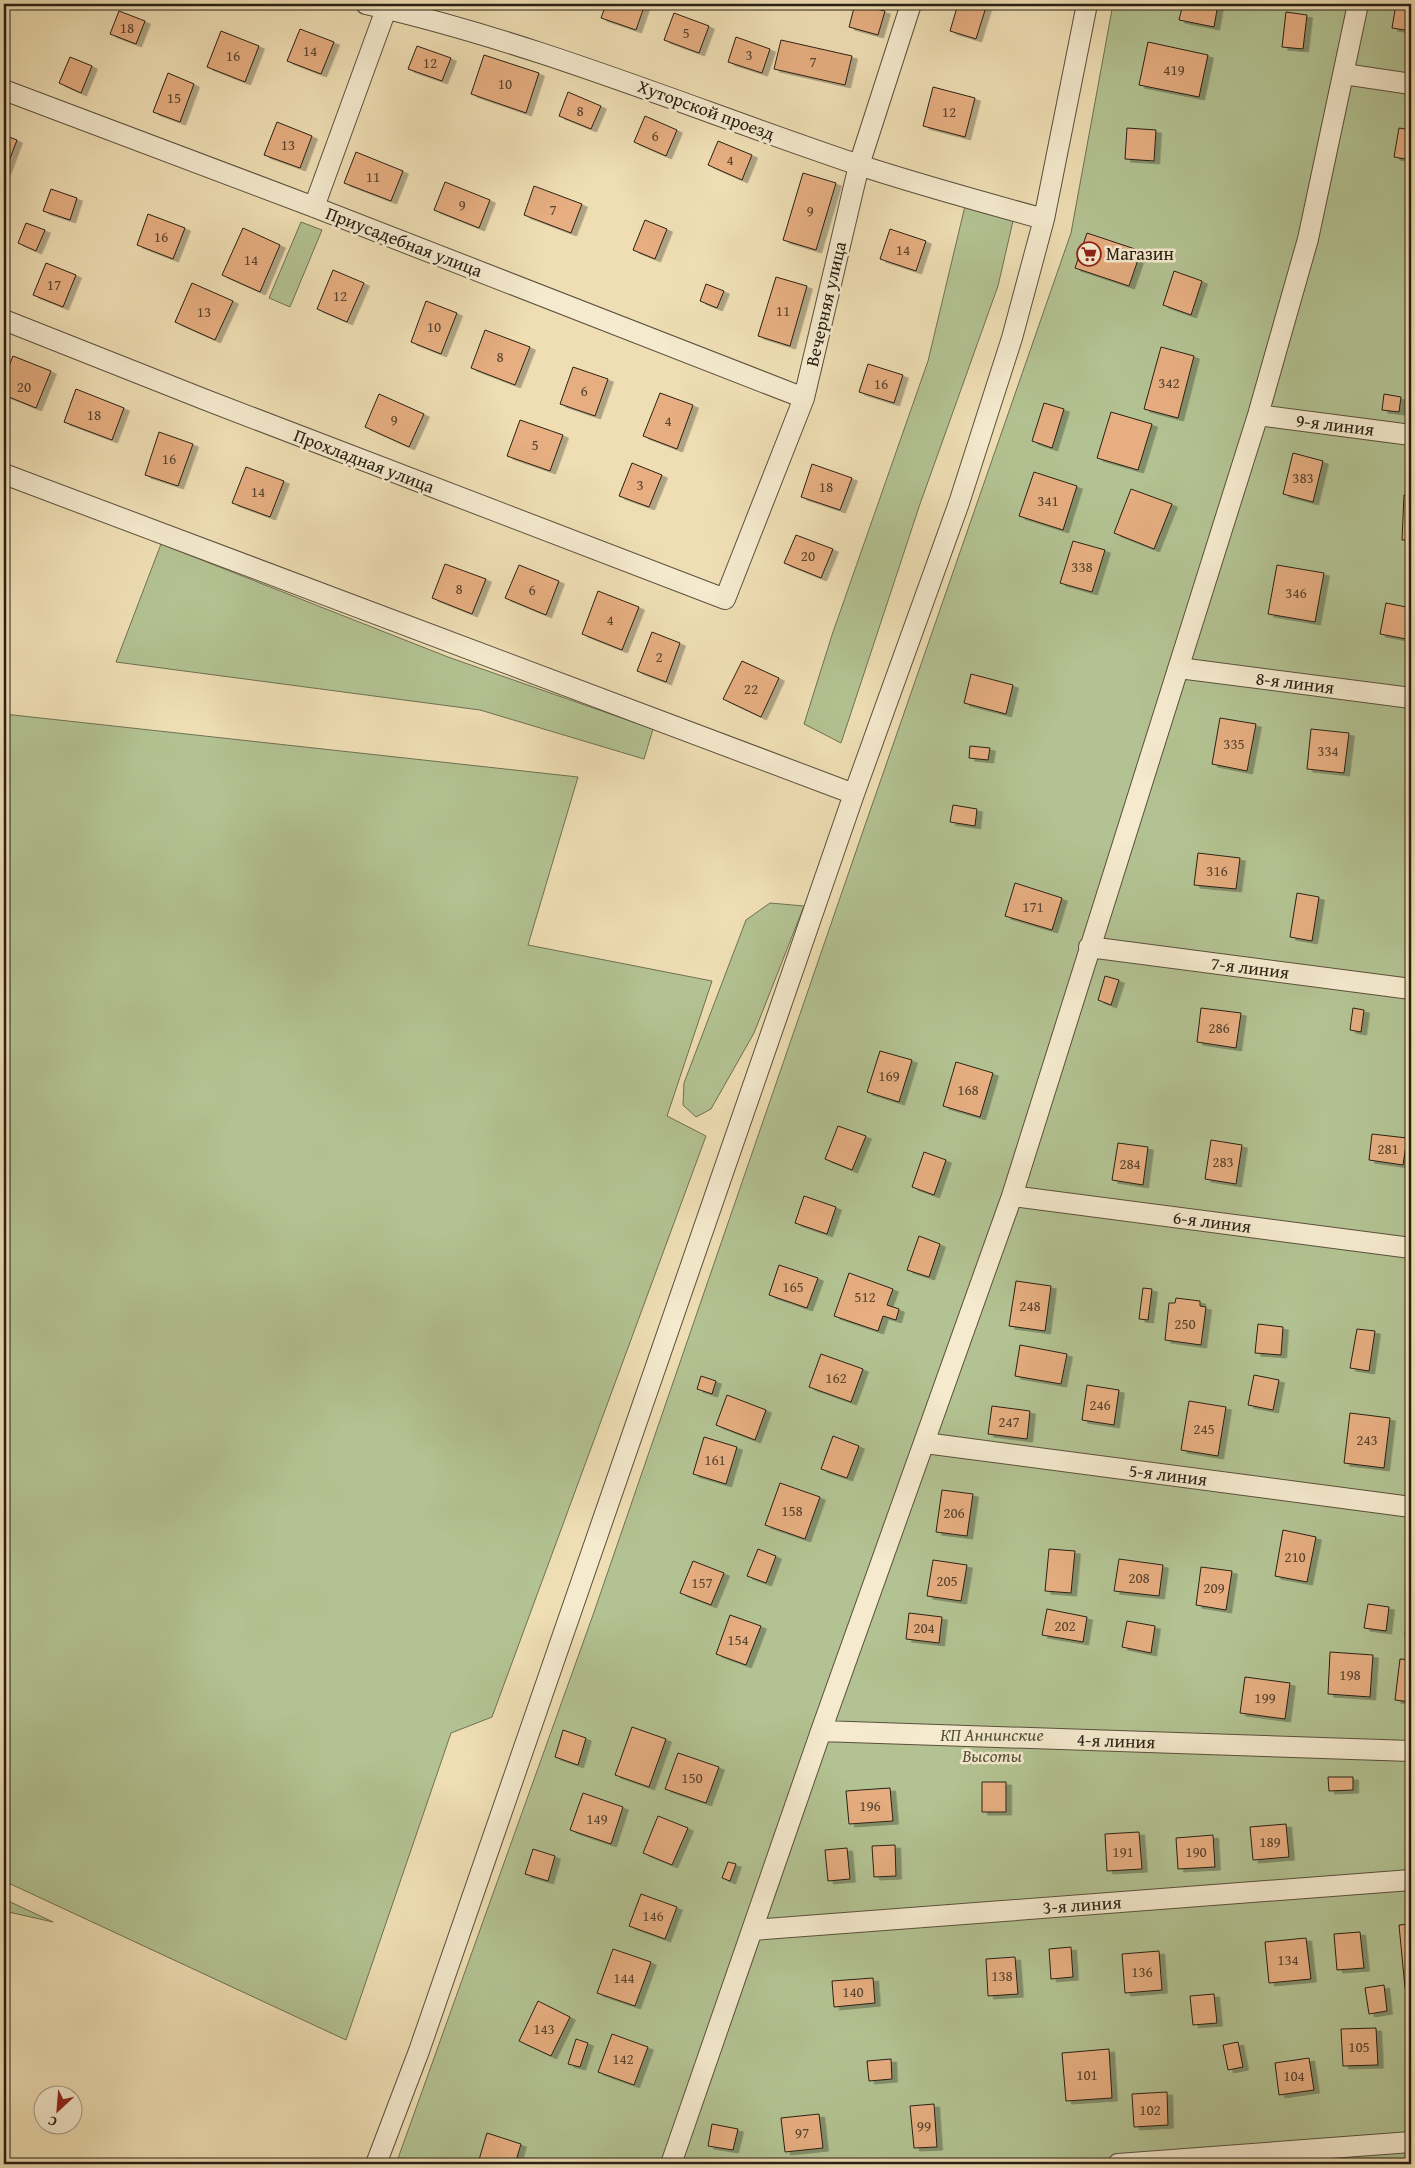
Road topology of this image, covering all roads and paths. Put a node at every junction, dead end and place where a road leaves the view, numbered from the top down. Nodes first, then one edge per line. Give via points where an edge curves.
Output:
1 (366, 4) edge
2 (911, 4) edge
3 (1086, 4) edge
4 (1358, 4) edge
5 (388, 6) edge
6 (1344, 74) junction
7 (1411, 84) edge
8 (4, 90) edge
9 (859, 165) junction
10 (314, 207) junction
11 (1044, 219) junction
12 (4, 320) edge
13 (804, 398) junction
14 (1258, 415) junction
15 (1411, 435) edge
16 (4, 474) edge
17 (725, 599) joint
18 (1179, 668) junction
19 (1411, 698) edge
20 (854, 794) junction
21 (1089, 946) junction
22 (1411, 989) edge
23 (1012, 1196) junction
24 (1411, 1248) edge
25 (925, 1443) junction
26 (1411, 1507) edge
27 (821, 1731) junction
28 (1411, 1751) edge
29 (1411, 1880) edge
30 (753, 1930) junction
31 (1411, 2142) edge
32 (376, 2164) edge
33 (671, 2164) edge
34 (1118, 2164) edge

1 - 5 street, Хуторской проезд
2 - 9 street, Вечерняя улица
3 - 11 street
4 - 6 street
5 - 9 street, Хуторской проезд via 562,58
5 - 10 street
6 - 7 street
6 - 14 street via 1308,239
8 - 10 street, Приусадебная улица
9 - 11 street, Хуторской проезд
9 - 13 street, Вечерняя улица
10 - 13 street, Приусадебная улица
11 - 20 street via 1012,338 959,503
12 - 17 street, Прохладная улица
13 - 17 street, Вечерняя улица
14 - 15 street, 9-я линия
14 - 18 street
16 - 20 street
18 - 19 street, 8-я линия
18 - 21 street
20 - 32 street via 419,2051
21 - 22 street, 7-я линия
21 - 23 street
23 - 24 street, 6-я линия
23 - 25 street
25 - 26 street, 5-я линия
25 - 27 street
27 - 28 street, 4-я линия
27 - 30 street
29 - 30 street, 3-я линия
30 - 33 street
31 - 34 street

